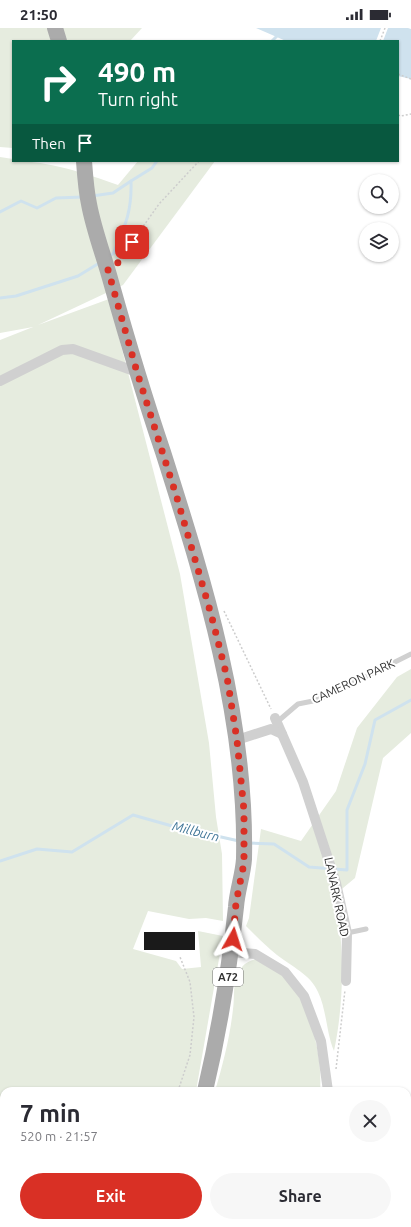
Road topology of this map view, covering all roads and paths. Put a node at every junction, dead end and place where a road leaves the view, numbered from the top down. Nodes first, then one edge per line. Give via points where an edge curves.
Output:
1 (55, 28) edge
2 (385, 28) edge
3 (59, 40) edge
4 (380, 40) edge
5 (399, 74) edge
6 (411, 79) edge
7 (411, 114) edge
8 (399, 115) edge
9 (84, 162) edge
10 (198, 162) edge
11 (108, 270) junction
12 (137, 372) junction
13 (0, 381) edge
14 (222, 607) dead end
15 (411, 654) edge
16 (276, 720) junction
17 (282, 734) junction
18 (237, 740) junction
19 (366, 929) dead end
20 (347, 933) junction
21 (231, 952) junction
22 (180, 957) dead end
23 (346, 981) joint
24 (336, 1069) dead end
25 (179, 1087) edge
26 (207, 1087) edge
27 (327, 1087) edge

1 - 3 main road
2 - 4 path
5 - 6 path
7 - 8 path
9 - 11 main road, A72 via 89,203
10 - 11 path via 159,204 115,267
11 - 12 main road, A72
12 - 13 street via 68,349
12 - 18 main road, A72 via 211,614 227,677
14 - 16 path
15 - 16 lane, CAMERON PARK via 329,695 298,704
16 - 17 street, LANARK ROAD
17 - 18 street via 271,729
17 - 20 street, LANARK ROAD via 303,782 324,844
18 - 21 main road, A72 via 244,811 244,863 236,903
19 - 20 lane
20 - 23 street, LANARK ROAD
21 - 26 main road, A72 via 224,1004
21 - 27 street via 255,954 285,972 304,996 321,1041
22 - 25 path via 190,982 194,1017 190,1055
23 - 24 path

